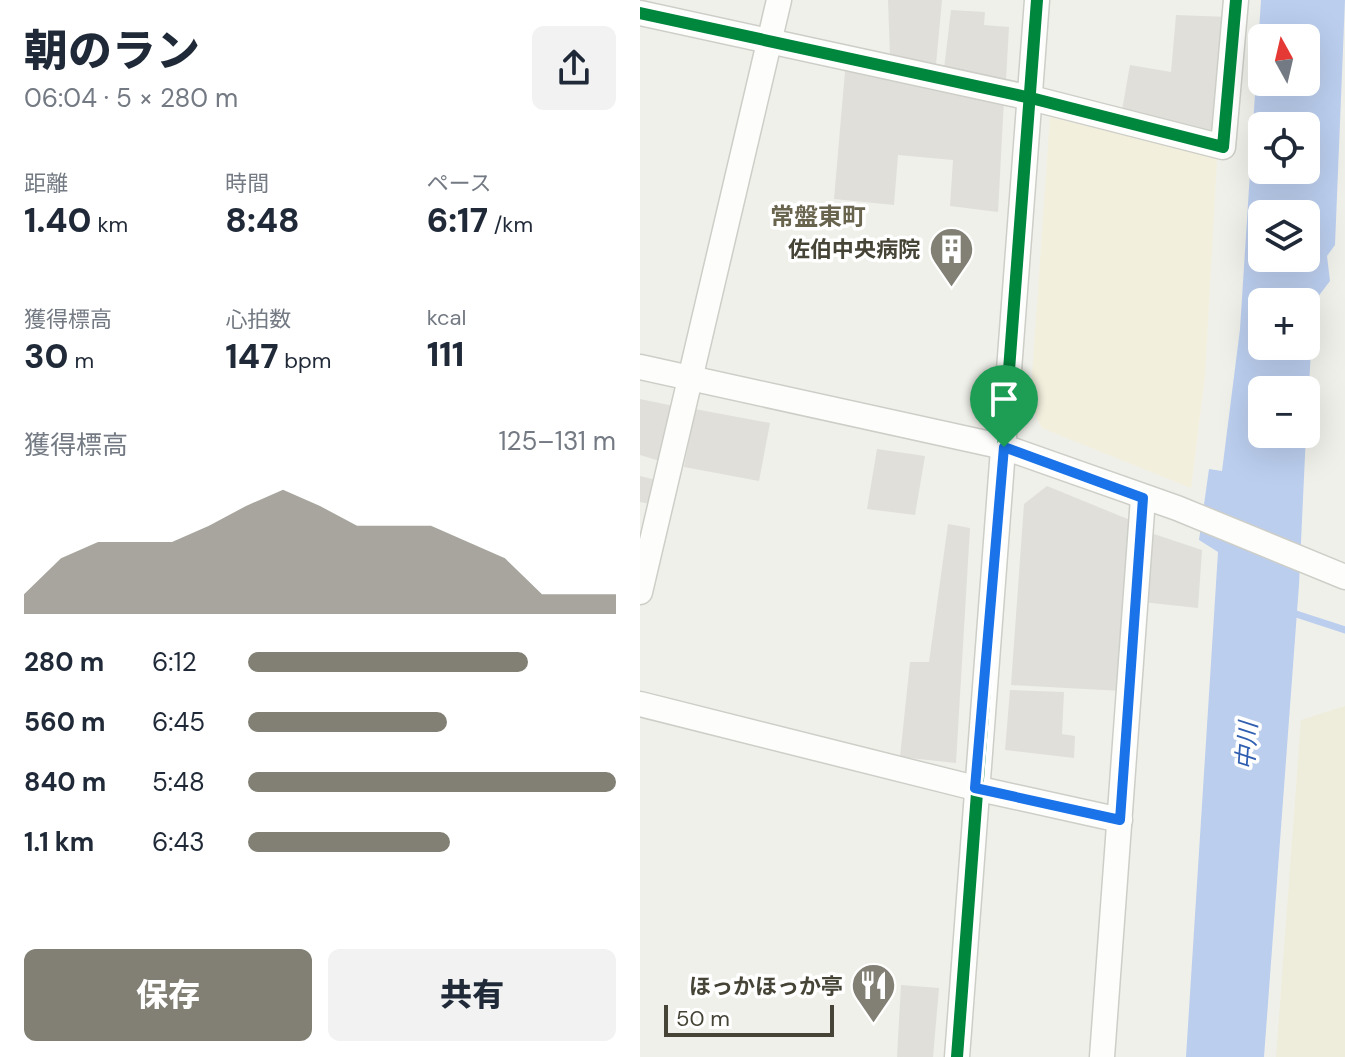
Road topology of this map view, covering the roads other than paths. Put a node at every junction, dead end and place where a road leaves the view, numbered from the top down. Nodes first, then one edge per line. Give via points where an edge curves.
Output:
1 (779, 0) edge
2 (1037, 0) edge
3 (1236, 0) edge
4 (640, 13) edge
5 (769, 43) junction
6 (1031, 98) junction
7 (640, 367) edge
8 (691, 379) junction
9 (1004, 447) junction
10 (1143, 498) junction
11 (1345, 577) edge
12 (640, 592) edge
13 (640, 704) edge
14 (975, 788) junction
15 (1120, 820) junction
16 (957, 1057) edge
17 (1102, 1057) edge

1 - 5 street
2 - 6 street
3 - 6 street via 1223,147
4 - 5 street
5 - 6 street
5 - 8 street
6 - 9 street
7 - 8 street
8 - 9 street
8 - 12 street
9 - 10 street
9 - 14 street
10 - 11 street
10 - 15 street
13 - 14 street
14 - 15 street
14 - 16 street
15 - 17 street

